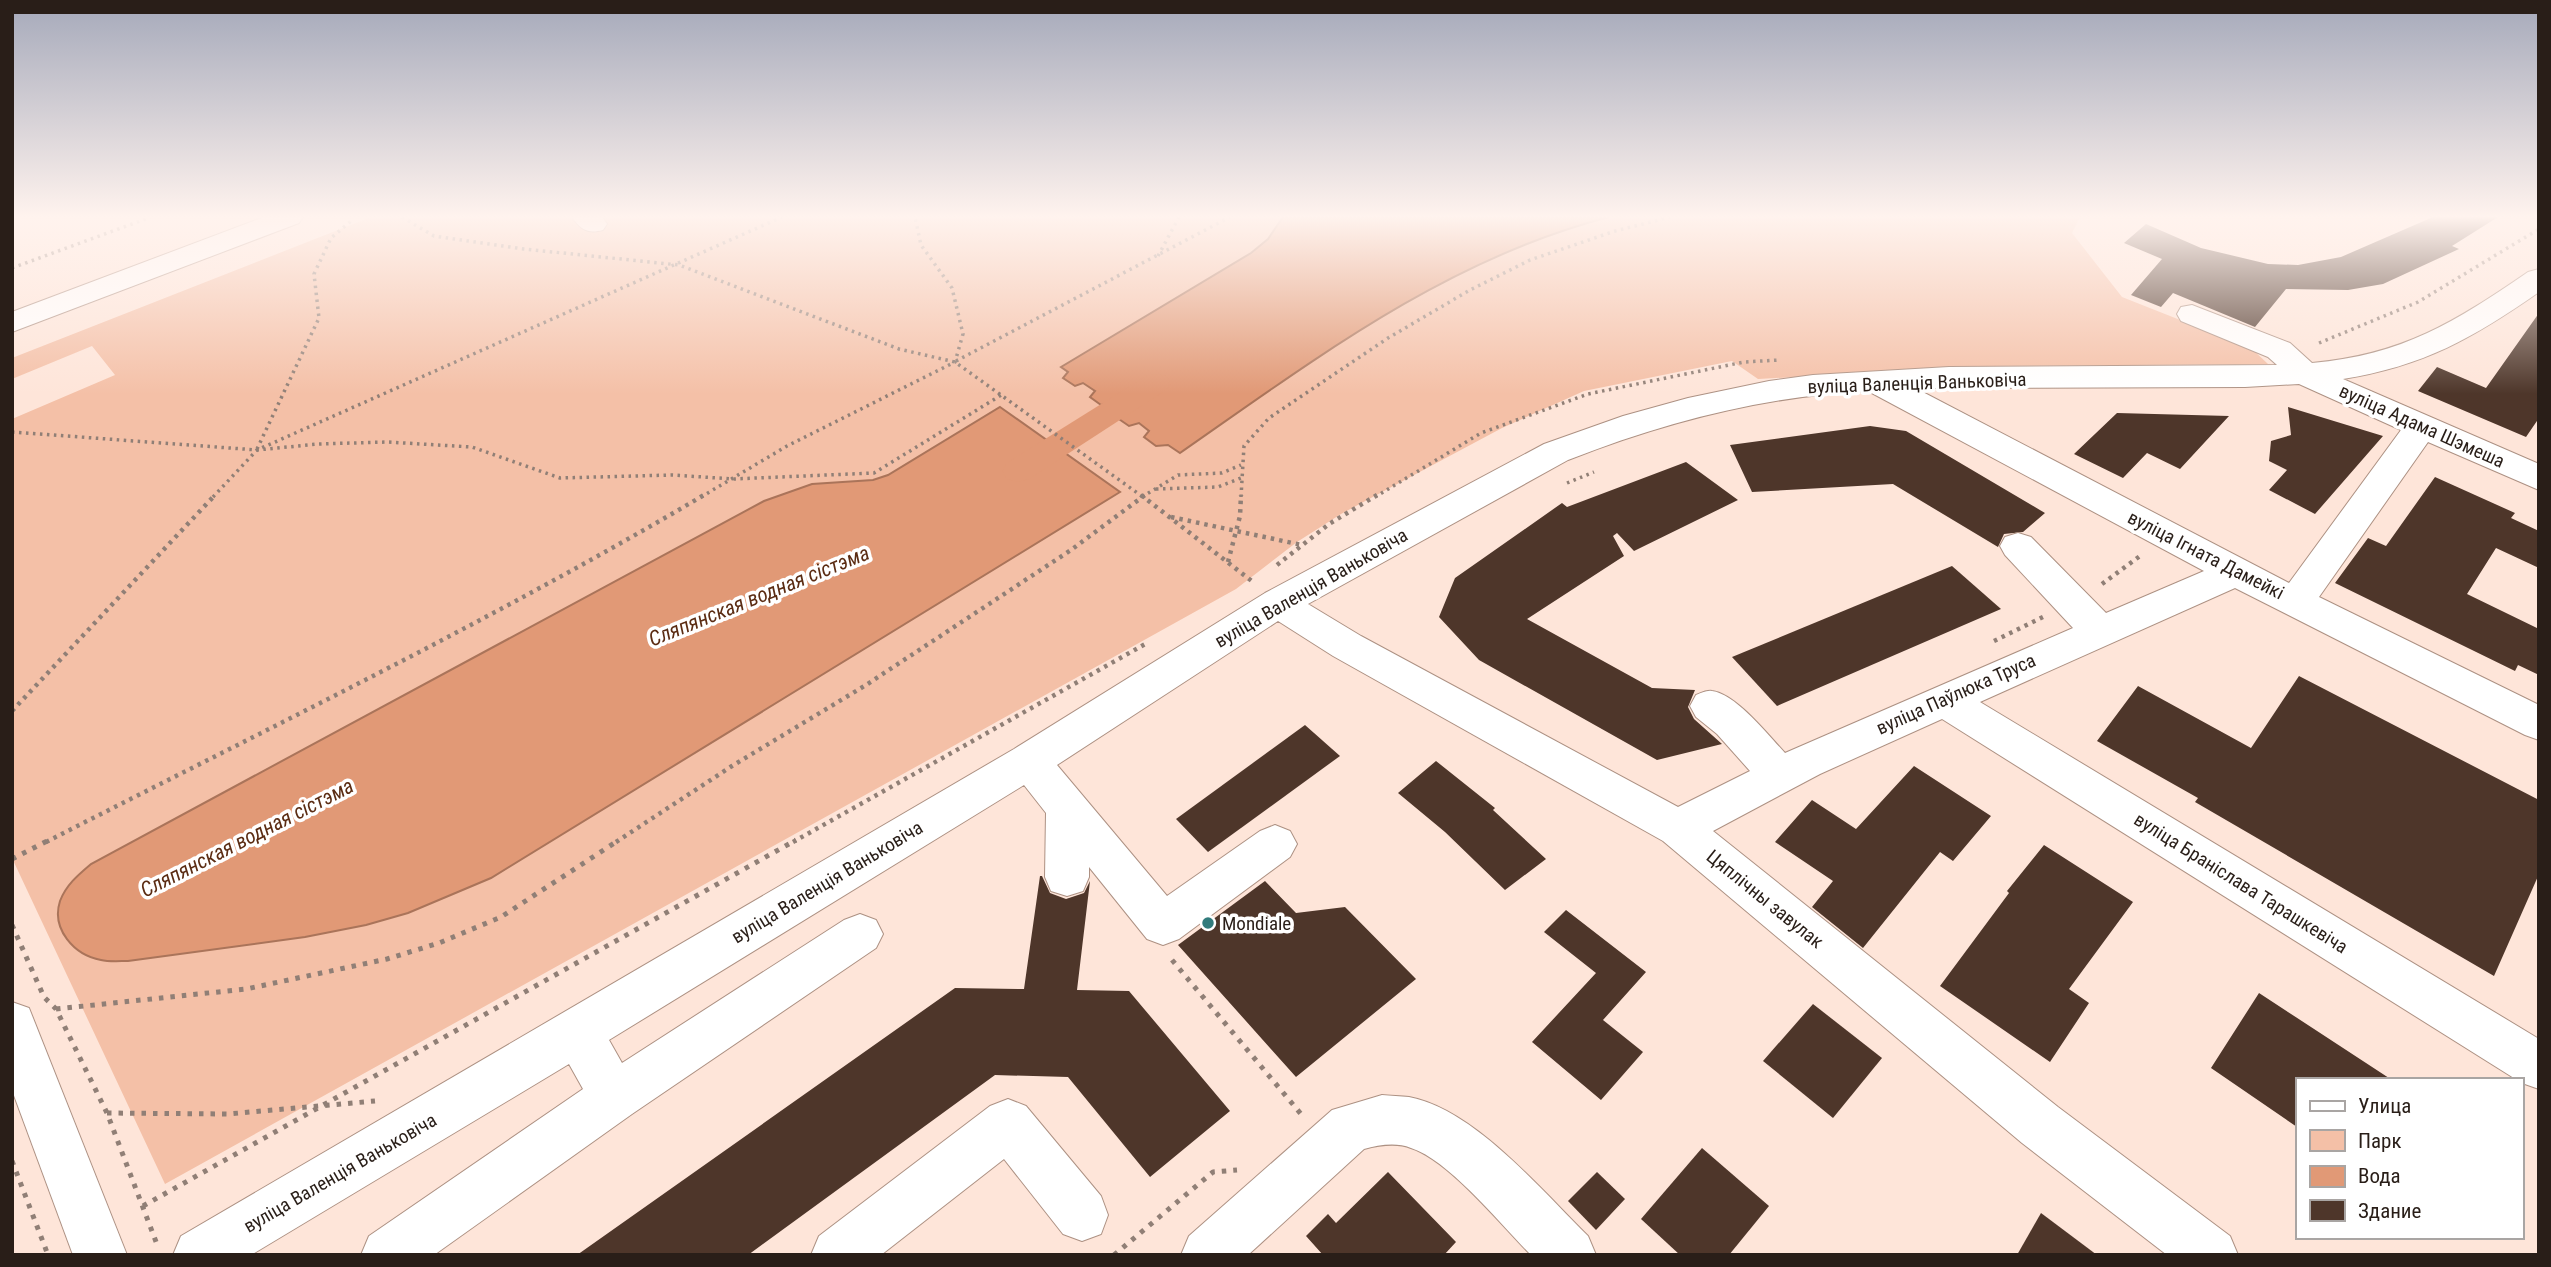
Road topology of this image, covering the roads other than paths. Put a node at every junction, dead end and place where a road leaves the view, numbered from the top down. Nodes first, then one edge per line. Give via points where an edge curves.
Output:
1 (62, 276) edge
2 (134, 276) edge
3 (2533, 287) edge
4 (12, 295) edge
5 (2192, 314) dead end
6 (12, 323) edge
7 (2305, 375) junction
8 (1875, 381) junction
9 (2422, 426) junction
10 (2539, 478) edge
11 (2018, 546) dead end
12 (2239, 570) junction
13 (1261, 596) junction
14 (2296, 601) junction
15 (2099, 630) junction
16 (1944, 700) junction
17 (1710, 706) dead end
18 (2539, 724) edge
19 (1029, 761) junction
20 (1780, 775) junction
21 (1068, 807) junction
22 (1678, 828) junction
23 (1275, 844) dead end
24 (1067, 877) dead end
25 (860, 934) dead end
26 (38, 1010) edge
27 (578, 1032) junction
28 (2539, 1066) edge
29 (614, 1097) junction
30 (1082, 1215) dead end
31 (100, 1255) edge
32 (200, 1255) edge
33 (388, 1255) edge
34 (838, 1255) edge
35 (1208, 1255) edge
36 (1569, 1255) edge
37 (2211, 1255) edge

1 - 4 street
2 - 6 street
3 - 7 street, вуліца Валенція Ваньковіча via 2438,343 2392,358
5 - 7 street via 2280,350
7 - 8 street, вуліца Валенція Ваньковіча
7 - 9 street, вуліца Адама Шэмеша
8 - 12 street, вуліца Ігната Дамейкі
8 - 13 street, вуліца Валенція Ваньковіча via 1769,391 1672,411 1604,433
9 - 10 street, вуліца Адама Шэмеша
9 - 14 street
11 - 15 street
12 - 14 street, вуліца Ігната Дамейкі
12 - 15 street, вуліца Паўлюка Труса
13 - 19 street, вуліца Валенція Ваньковіча
13 - 22 street, Цяплічны завулак
14 - 18 street, вуліца Ігната Дамейкі
15 - 16 street, вуліца Паўлюка Труса
16 - 20 street, вуліца Паўлюка Труса
16 - 28 street, вуліца Браніслава Тарашкевіча
17 - 20 street
19 - 21 street
19 - 27 street, вуліца Валенція Ваньковіча
20 - 22 street, вуліца Паўлюка Труса
21 - 23 street via 1163,925
21 - 24 street
22 - 37 street, Цяплічны завулак via 2040,1125
25 - 29 street
26 - 31 street
27 - 29 street
27 - 32 street, вуліца Валенція Ваньковіча
29 - 33 street
30 - 34 street via 1008,1124
35 - 36 street via 1350,1128 1382,1120 1411,1122 1463,1150

